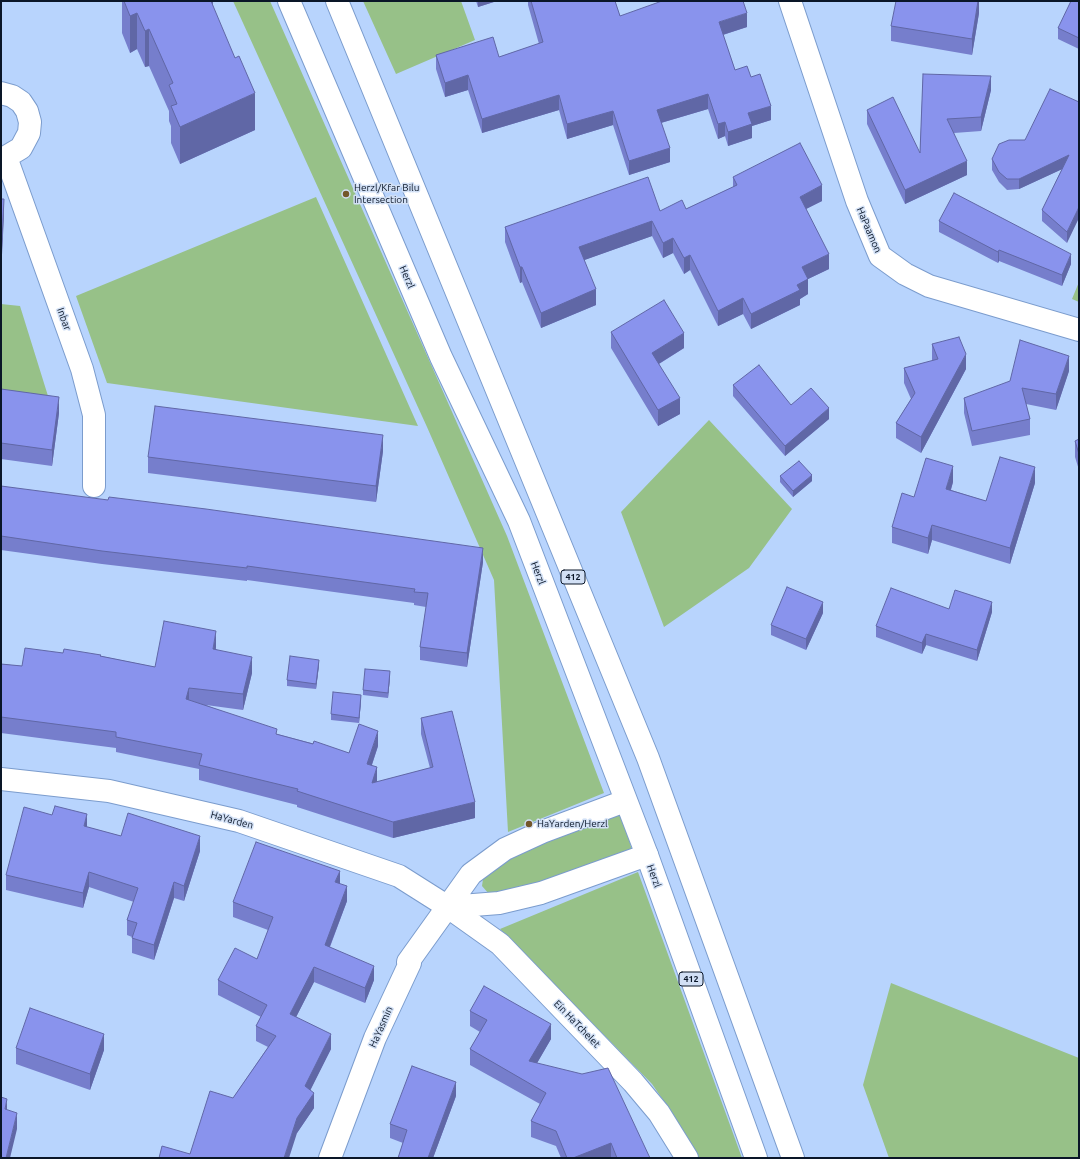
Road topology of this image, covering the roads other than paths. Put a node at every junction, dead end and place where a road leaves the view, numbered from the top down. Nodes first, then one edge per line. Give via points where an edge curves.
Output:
1 (288, 1) edge
2 (337, 1) edge
3 (790, 1) edge
4 (1, 93) edge
5 (4, 158) edge
6 (1079, 330) edge
7 (94, 486) dead end
8 (1, 779) edge
9 (625, 801) junction
10 (647, 855) junction
11 (448, 907) junction
12 (330, 1158) edge
13 (687, 1158) edge
14 (756, 1158) edge
15 (793, 1158) edge

1 - 9 main road, Herzl / 412 via 441,357 519,521
2 - 15 main road, 412 via 655,776
3 - 6 main road, HaPaamon via 857,201 880,256 905,274 929,286
4 - 5 main road via 21,102 30,122 29,133 21,148
5 - 7 main road, Inbar via 82,369 94,415
8 - 11 main road, HaYarden via 109,791 239,821 400,876
9 - 10 main road, Herzl / 412
9 - 11 main road, HaYasmin via 542,832 506,849 471,874
10 - 11 main road via 541,893 499,903
10 - 14 main road, Herzl / 412
11 - 12 main road, HaYasmin via 408,962 410,963 375,1038
11 - 13 main road, Ein HaTchelet via 500,944 633,1082 659,1113

